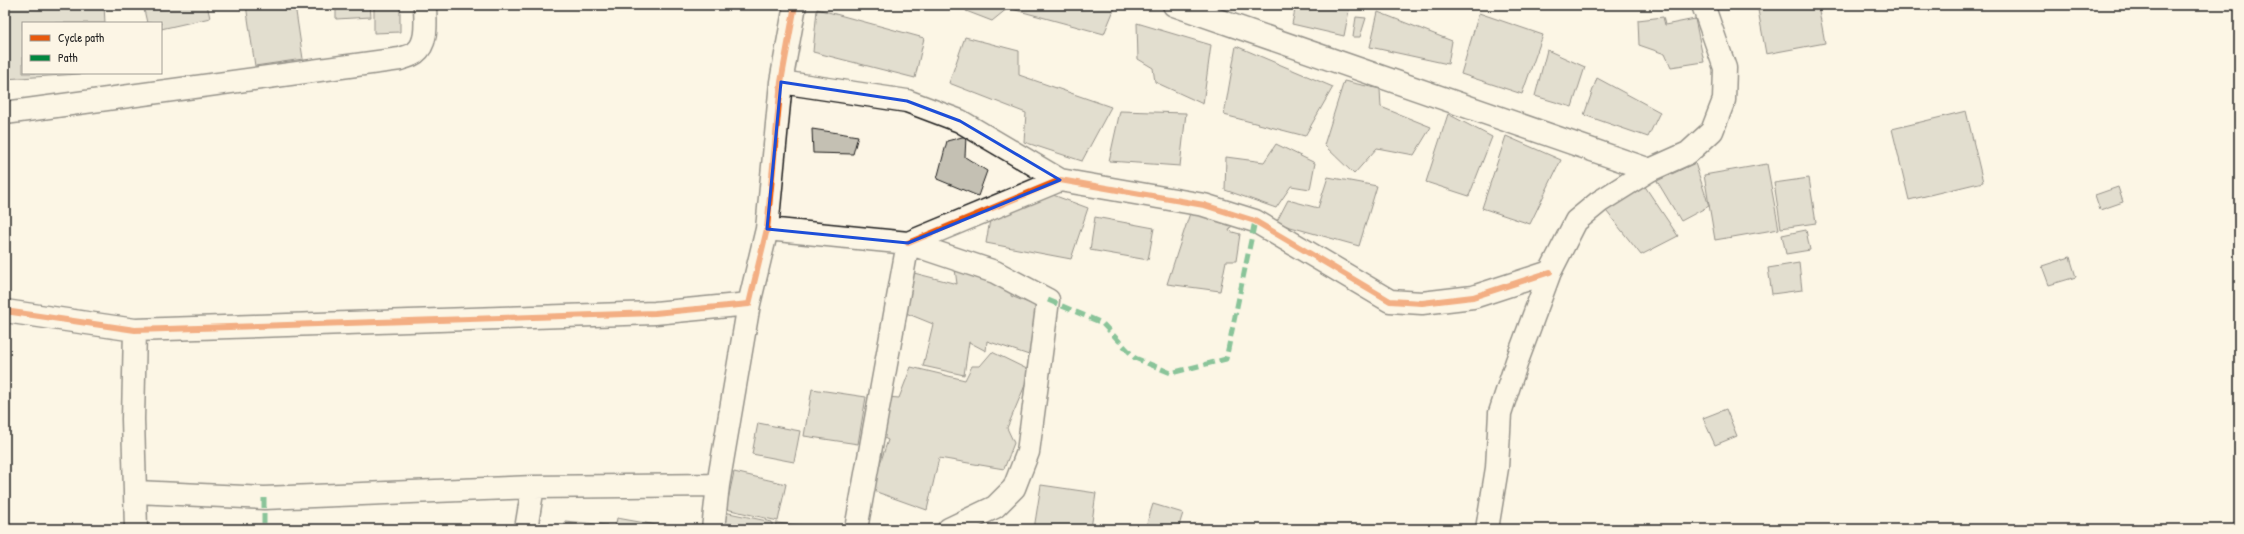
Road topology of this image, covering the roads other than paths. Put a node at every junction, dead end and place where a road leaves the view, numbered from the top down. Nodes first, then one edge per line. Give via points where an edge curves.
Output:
1 (425, 5) edge
2 (795, 5) edge
3 (1174, 5) edge
4 (1702, 5) edge
5 (781, 82) junction
6 (5, 113) edge
7 (1650, 170) junction
8 (1060, 180) junction
9 (767, 229) junction
10 (908, 242) junction
11 (1550, 272) junction
12 (749, 304) junction
13 (5, 311) edge
14 (136, 330) junction
15 (718, 485) junction
16 (533, 487) junction
17 (136, 492) junction
18 (136, 529) edge
19 (526, 529) edge
20 (713, 529) edge
21 (856, 529) edge
22 (949, 529) edge
23 (1487, 529) edge

1 - 6 street via 426,26 423,41 416,52 400,59
2 - 5 street
3 - 7 street
4 - 7 street via 1725,68 1724,100 1712,131 1688,153
5 - 8 street via 908,101 960,121
5 - 9 street
7 - 11 street via 1599,202 1576,221
8 - 10 street
8 - 11 street via 1204,205 1255,221 1390,301 1422,303 1472,297
9 - 10 street
9 - 12 street
10 - 21 street
10 - 22 street via 994,272 1048,300 1028,452 1014,488 995,507
11 - 23 street via 1500,413 1497,468
12 - 14 street via 655,313
12 - 15 street
13 - 14 street
14 - 17 street via 133,419
15 - 16 street
15 - 20 street
16 - 17 street via 264,498
16 - 19 street
17 - 18 street

